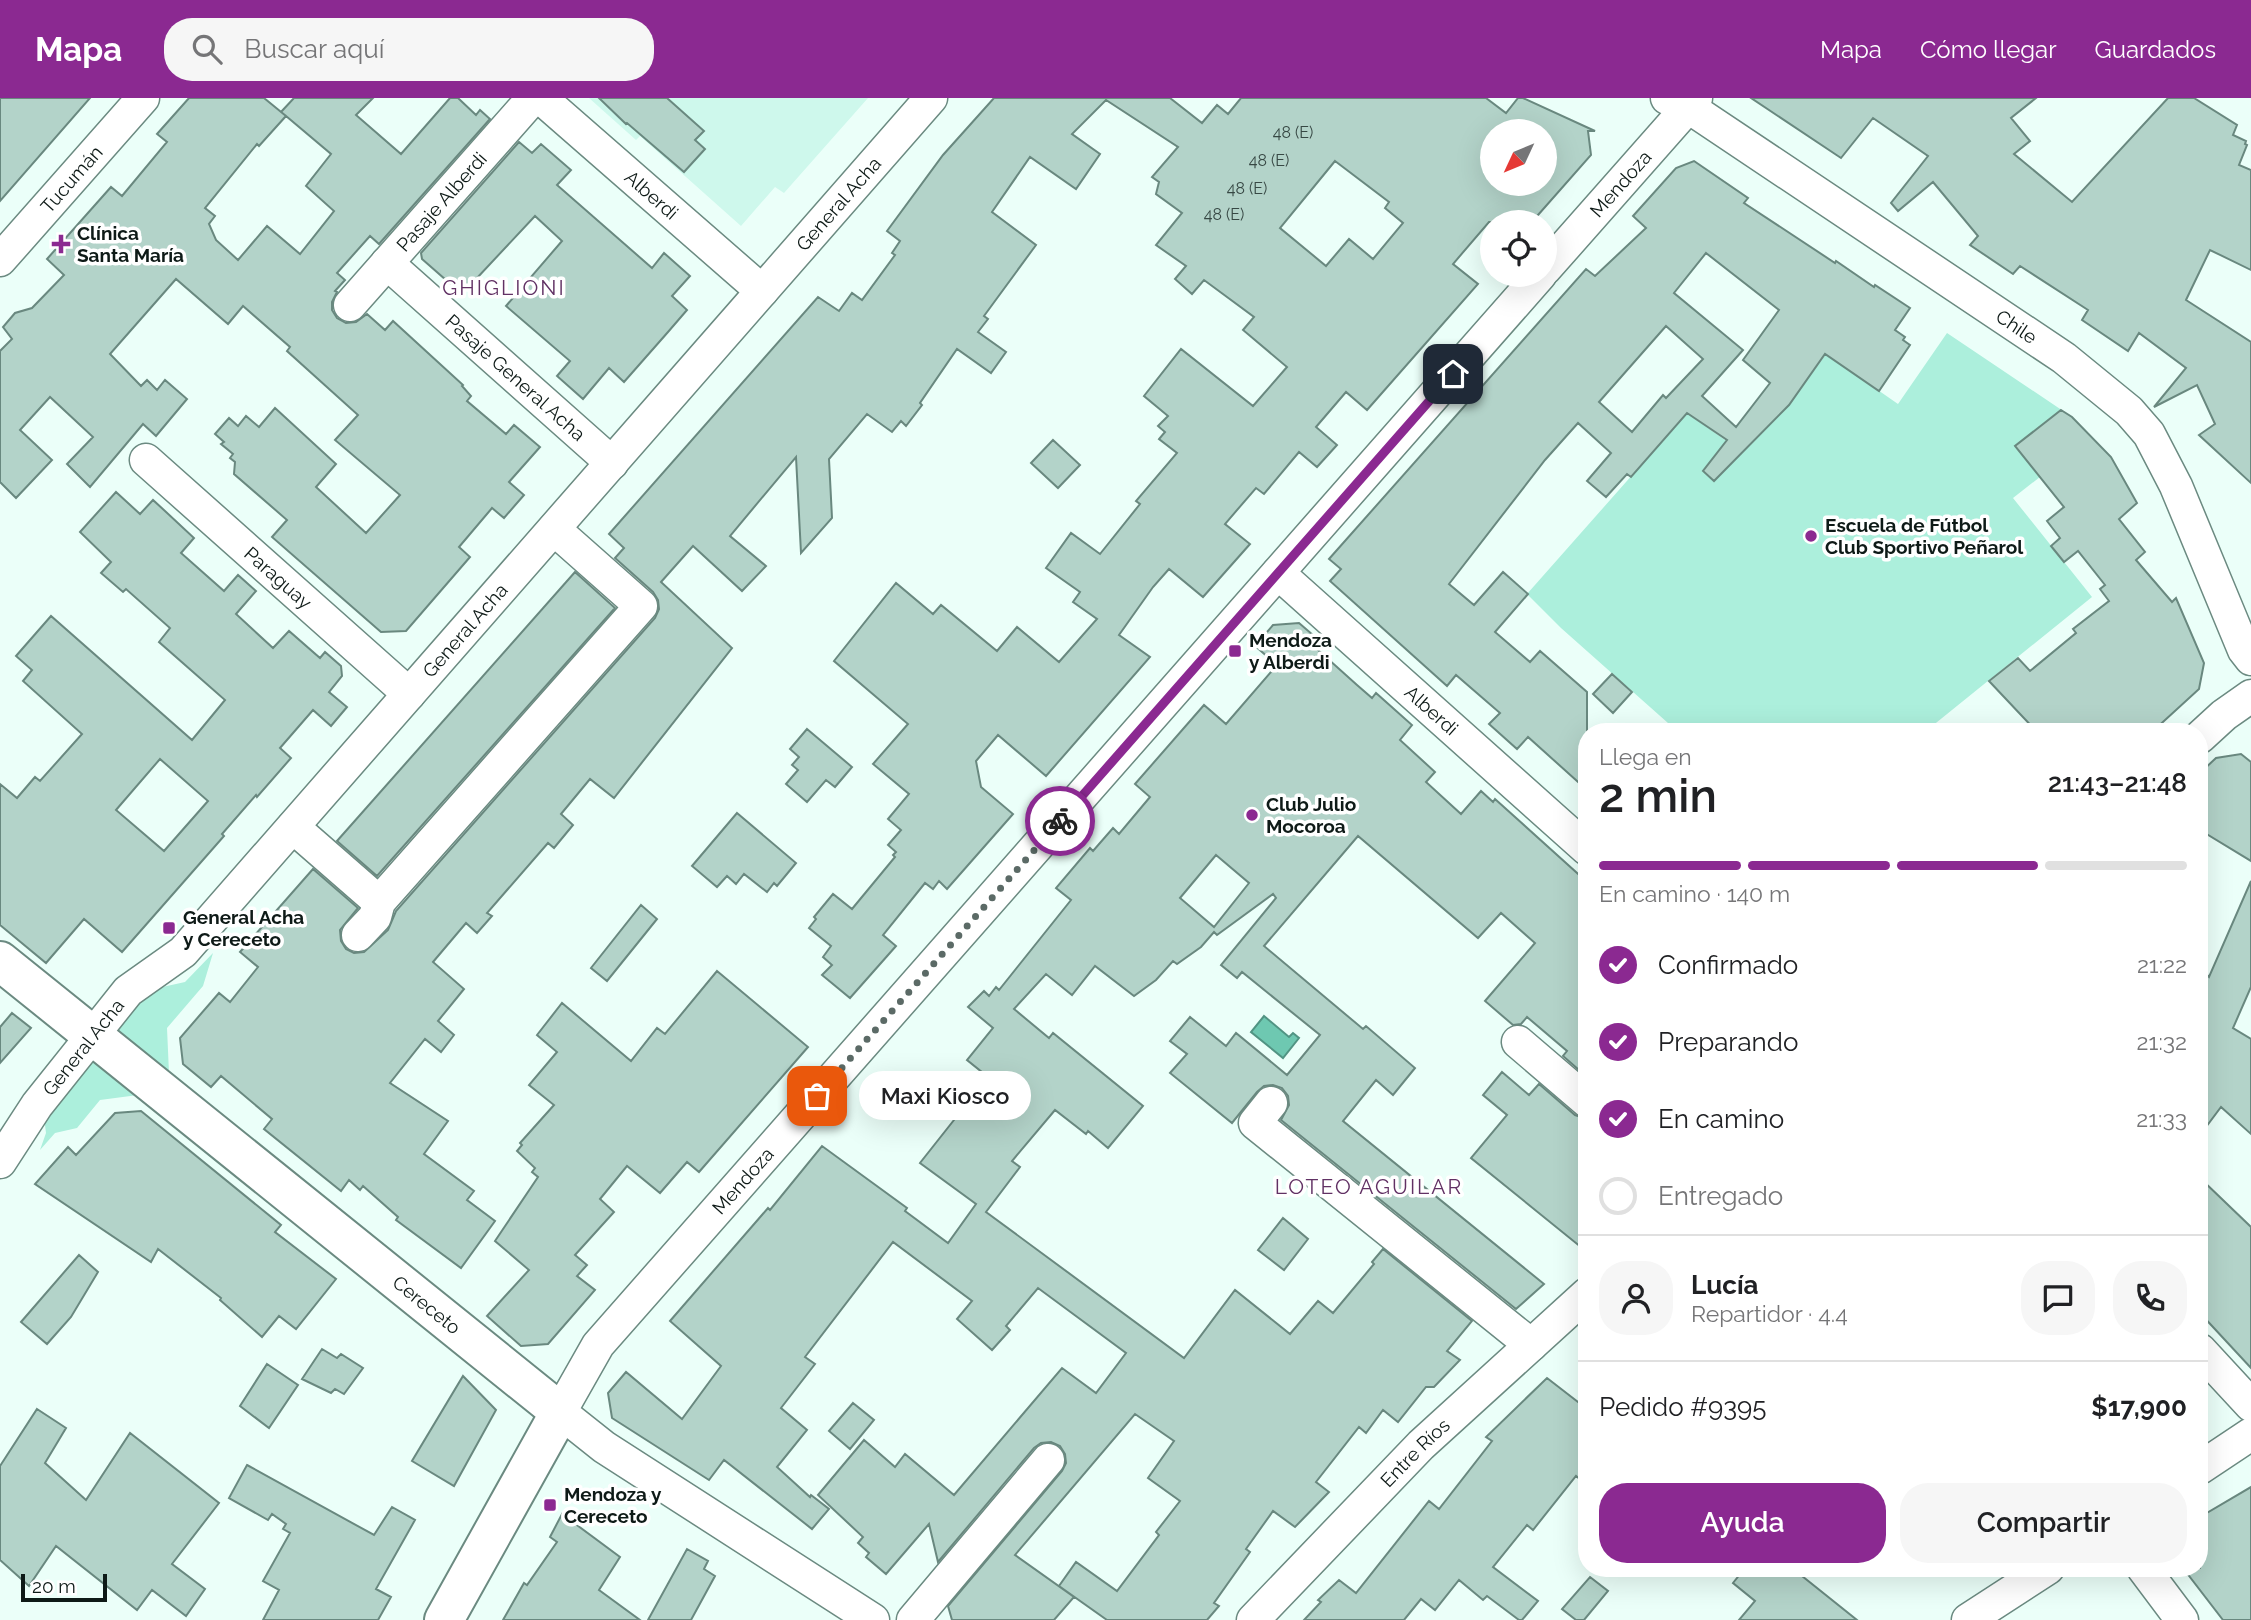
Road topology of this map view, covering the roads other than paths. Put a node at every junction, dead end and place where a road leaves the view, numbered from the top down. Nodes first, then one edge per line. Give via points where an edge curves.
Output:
1 (143, 98) edge
2 (533, 98) edge
3 (541, 98) edge
4 (931, 98) edge
5 (1683, 101) edge
6 (1557, 254) edge
7 (0, 260) edge
8 (387, 263) junction
9 (1529, 287) edge
10 (762, 291) junction
11 (350, 304) dead end
12 (146, 460) dead end
13 (611, 463) junction
14 (554, 529) junction
15 (1278, 573) junction
16 (2251, 659) edge
17 (409, 694) junction
18 (2251, 696) edge
19 (2208, 730) edge
20 (293, 827) junction
21 (1578, 841) edge
22 (379, 902) junction
23 (358, 934) dead end
24 (0, 961) edge
25 (93, 1035) junction
26 (1518, 1042) dead end
27 (1578, 1093) edge
28 (1271, 1103) dead end
29 (0, 1162) edge
30 (1578, 1302) edge
31 (1531, 1345) junction
32 (2208, 1359) edge
33 (2251, 1405) edge
34 (560, 1412) junction
35 (2251, 1434) edge
36 (1048, 1460) dead end
37 (2208, 1463) edge
38 (2034, 1577) edge
39 (2150, 1577) edge
40 (444, 1620) edge
41 (873, 1620) edge
42 (913, 1620) edge
43 (1253, 1620) edge
44 (1968, 1620) edge
45 (2182, 1620) edge

1 - 7 street, Tucumán
2 - 8 street, Pasaje Alberdi
3 - 10 street, Alberdi
4 - 10 street, General Acha
5 - 6 street, Mendoza
5 - 16 street, Chile via 2064,358 2129,411 2149,434 2176,486
8 - 11 street, Pasaje Alberdi
8 - 13 street, Pasaje General Acha
9 - 15 street, Mendoza
10 - 13 street, General Acha
12 - 17 street, Paraguay
13 - 14 street, General Acha
14 - 17 street, General Acha
14 - 22 street via 641,606
15 - 21 street, Alberdi
15 - 34 street, Mendoza via 597,1345
17 - 20 street, General Acha
18 - 19 street
20 - 22 street
20 - 25 street, General Acha via 183,952 128,991
22 - 23 street via 375,916
24 - 25 main road, Cereceto
25 - 29 street, General Acha via 37,1105
25 - 34 main road, Cereceto
26 - 27 street
28 - 31 street via 1255,1123
30 - 31 street, Entre Ríos
31 - 43 street, Entre Ríos via 1421,1445
32 - 33 street
34 - 40 main road, Mendoza
34 - 41 street, Cereceto via 604,1447
35 - 37 street
36 - 42 street
38 - 44 street
39 - 45 street

